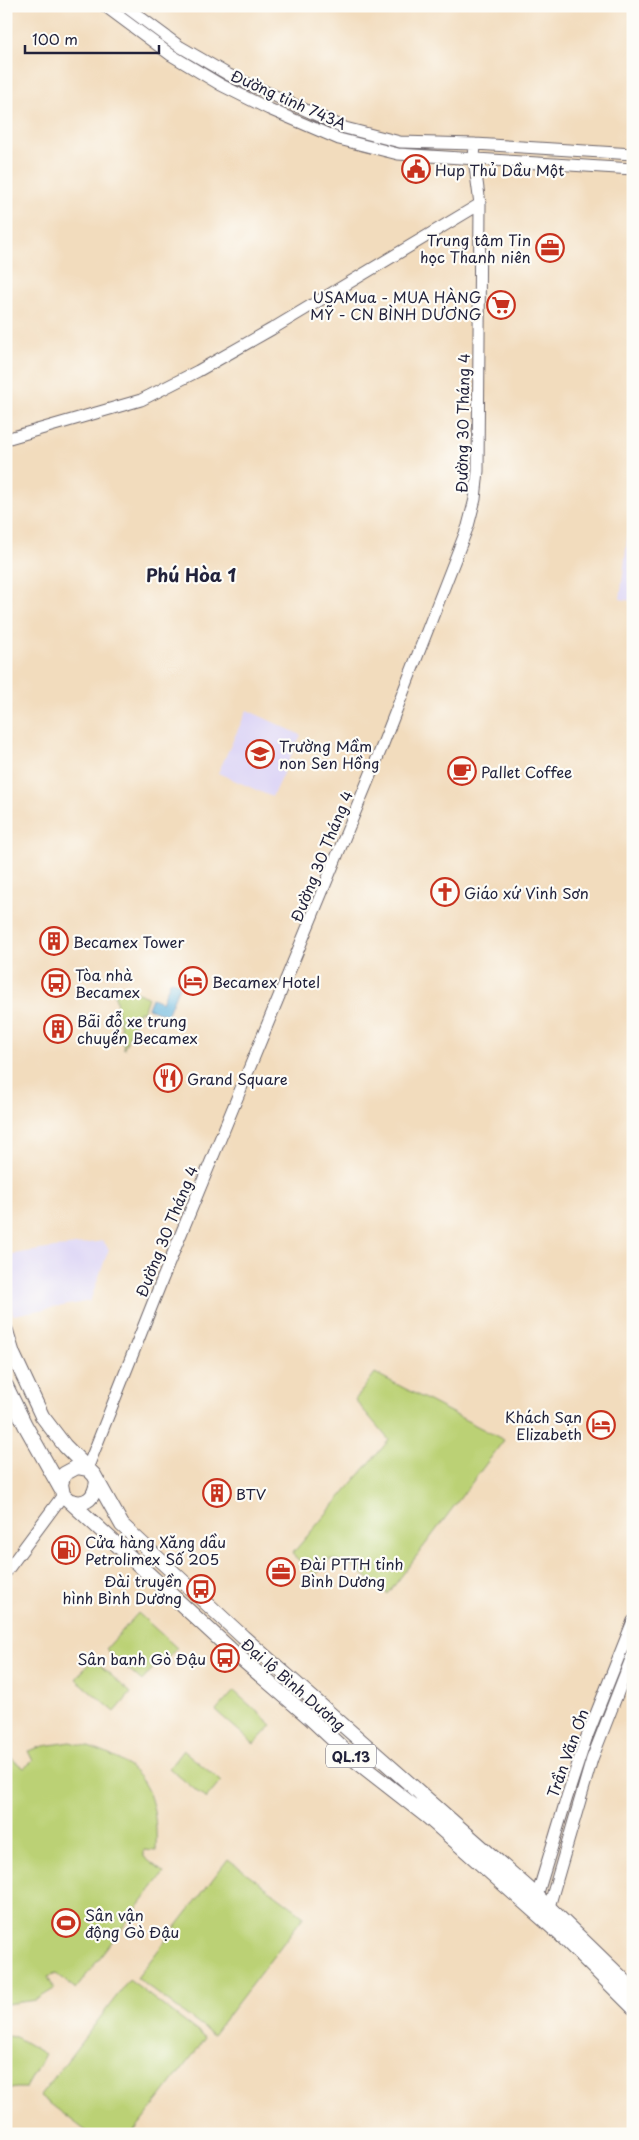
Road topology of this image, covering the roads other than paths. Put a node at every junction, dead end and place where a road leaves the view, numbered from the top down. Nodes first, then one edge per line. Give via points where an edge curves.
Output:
1 (105, 6) edge
2 (125, 6) edge
3 (475, 144) junction
4 (633, 154) edge
5 (474, 159) junction
6 (633, 169) edge
7 (480, 204) junction
8 (6, 440) edge
9 (6, 1331) edge
10 (6, 1386) edge
11 (88, 1469) junction
12 (97, 1481) junction
13 (65, 1495) junction
14 (6, 1572) edge
15 (633, 1622) edge
16 (633, 1654) edge
17 (537, 1896) junction
18 (549, 1907) junction
19 (633, 1989) edge
20 (633, 2007) edge

1 - 5 main road, Đường tỉnh 743A via 171,56 221,85 339,139 398,154
2 - 3 main road, Đường tỉnh 743A via 179,46 229,75 344,128 400,142
3 - 4 main road, Đường tỉnh 743A
3 - 5 main road, Đường 30 Tháng 4
5 - 6 main road, Đường tỉnh 743A
5 - 7 main road, Đường 30 Tháng 4
7 - 8 main road via 198,372 141,400
7 - 11 main road, Đường 30 Tháng 4 via 478,471 468,526 381,749 162,1280
9 - 11 highway, QL.13 via 13,1354 42,1416
10 - 13 highway, Đại lộ Bình Dương / QL.13
11 - 12 highway, QL.13
11 - 13 highway via 77,1467 68,1471 62,1479
12 - 13 highway via 95,1494 82,1503
12 - 17 highway, Đại lộ Bình Dương / QL.13 via 122,1525 141,1544
13 - 14 main road
13 - 20 highway, Đại lộ Bình Dương / QL.13 via 356,1761 429,1818 560,1934
15 - 17 main road, Trần Văn Ơn via 586,1739
16 - 18 main road, Trần Văn Ơn via 592,1759
17 - 18 highway, Đại lộ Bình Dương / QL.13
18 - 19 highway, Đại lộ Bình Dương / QL.13

